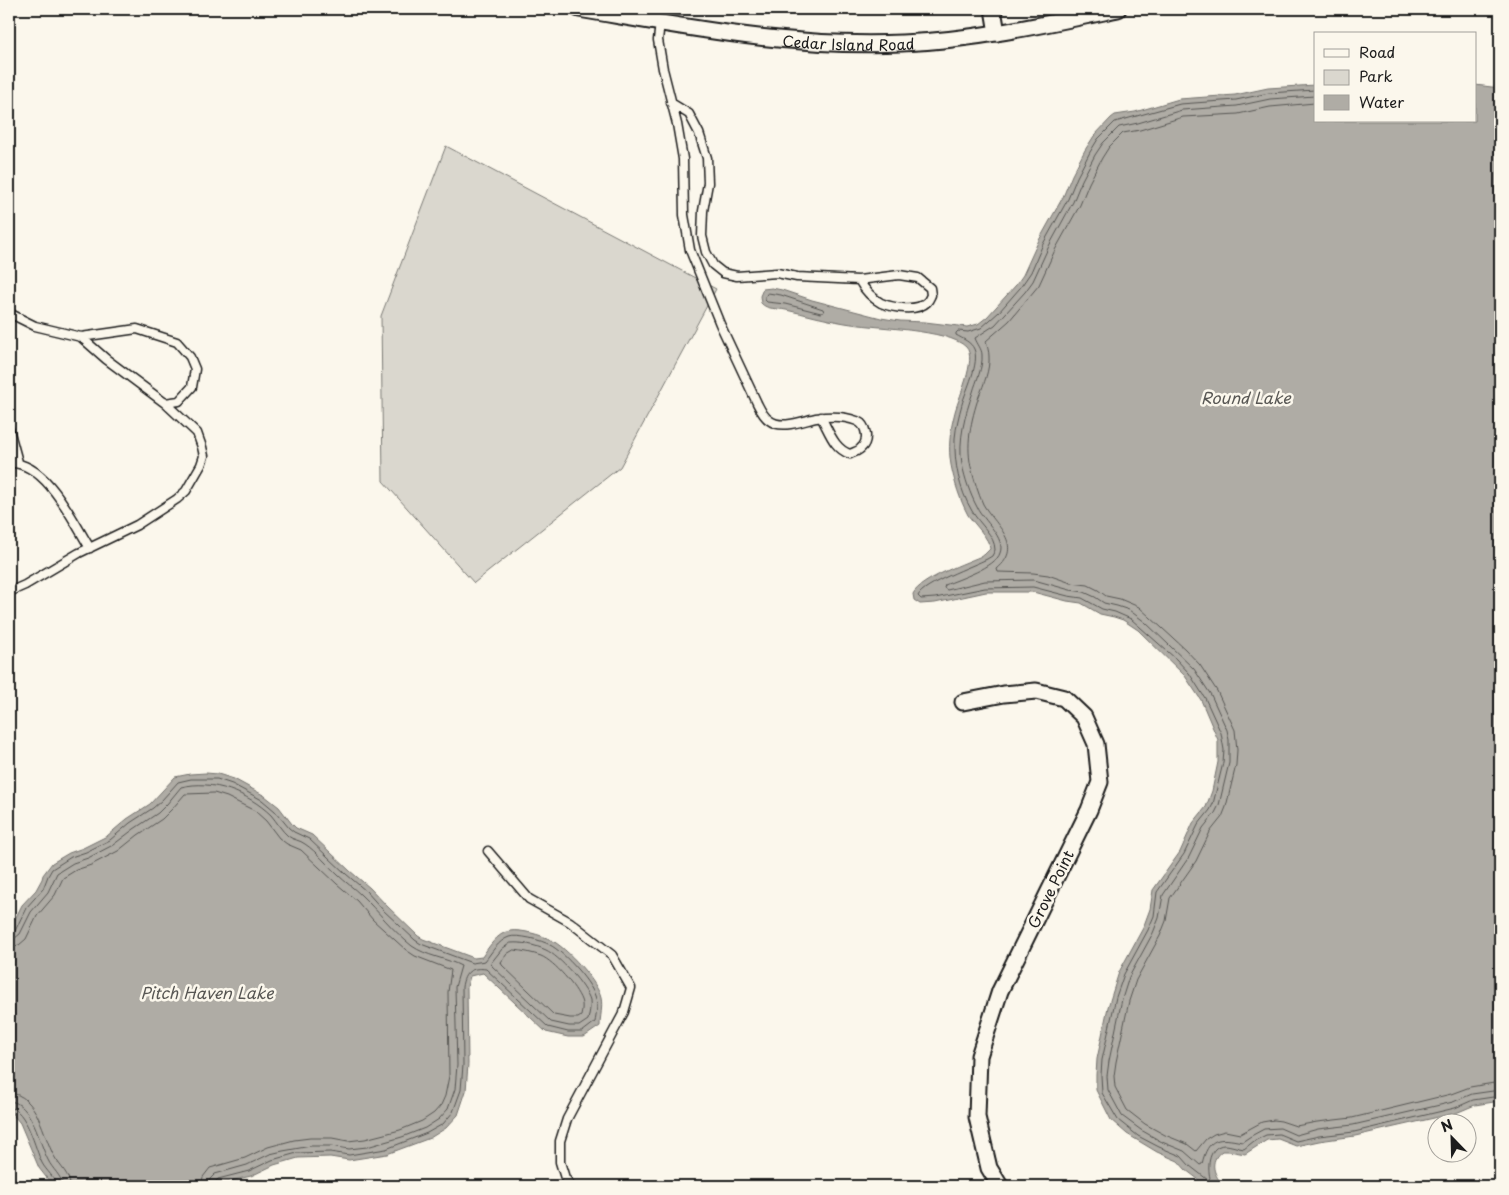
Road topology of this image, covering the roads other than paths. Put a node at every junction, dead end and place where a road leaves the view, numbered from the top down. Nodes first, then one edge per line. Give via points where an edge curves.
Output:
1 (579, 9) edge
2 (993, 9) edge
3 (1118, 9) edge
4 (660, 23) junction
5 (997, 33) junction
6 (672, 103) junction
7 (859, 280) junction
8 (9, 314) edge
9 (81, 337) junction
10 (165, 403) junction
11 (821, 417) junction
12 (9, 429) edge
13 (18, 462) junction
14 (9, 463) edge
15 (90, 548) junction
16 (9, 592) edge
17 (963, 702) dead end
18 (488, 851) dead end
19 (570, 1186) edge
20 (1000, 1186) edge

1 - 4 street, Cedar Island Road
2 - 5 street
3 - 5 street, Cedar Island Road
4 - 5 street, Cedar Island Road via 824,44 904,43
4 - 6 lane via 658,40
6 - 7 lane via 689,114 707,158 708,183 702,236 713,266 723,273 737,276 777,273
6 - 11 lane via 683,159 684,215 690,250 757,403 766,418 777,425
7 - 7 lane via 899,275 918,278 930,288 932,295 927,302 915,308 898,307 880,302 865,290
8 - 9 lane via 35,326
9 - 10 lane
9 - 10 lane via 137,329 178,342 195,370 192,387 179,401
10 - 15 lane via 197,433 204,456 201,465 186,491 177,499 137,525
11 - 11 lane via 858,421 866,433 862,448 850,454 840,449
12 - 13 lane
13 - 14 lane
13 - 15 lane via 43,476
15 - 16 lane
17 - 20 street, Grove Point via 1036,690 1064,698 1084,717 1096,744 1100,782 1000,991 979,1056 977,1117 989,1168
18 - 19 lane via 529,899 570,922 612,954 631,988 624,1012 566,1119 560,1141 560,1162

